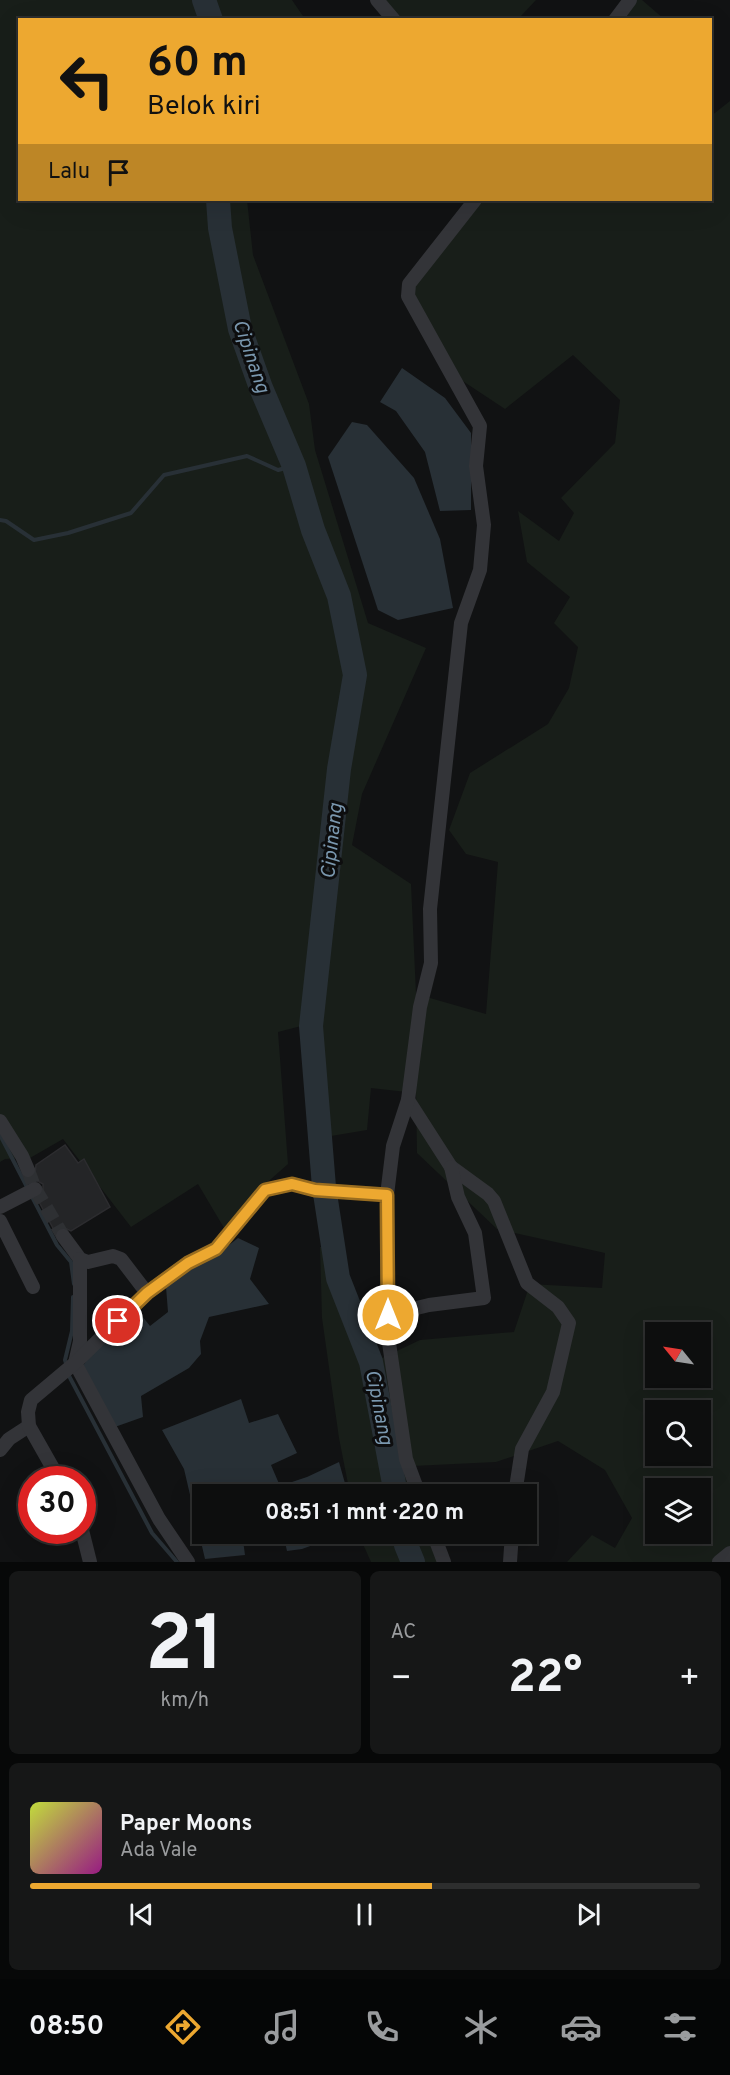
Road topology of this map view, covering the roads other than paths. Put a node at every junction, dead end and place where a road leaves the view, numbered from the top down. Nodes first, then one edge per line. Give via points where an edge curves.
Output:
1 (377, 0) edge
2 (630, 0) edge
3 (392, 18) edge
4 (616, 18) edge
5 (474, 201) edge
6 (408, 1100) junction
7 (0, 1121) edge
8 (451, 1167) junction
9 (28, 1170) tunnel mouth
10 (29, 1191) dead end
11 (387, 1195) junction
12 (0, 1207) edge
13 (0, 1221) edge
14 (63, 1236) tunnel mouth
15 (80, 1259) junction
16 (33, 1287) dead end
17 (147, 1293) junction
18 (388, 1315) junction
19 (68, 1368) junction
20 (29, 1426) junction
21 (0, 1450) edge
22 (52, 1466) edge
23 (415, 1484) edge
24 (517, 1484) edge
25 (86, 1544) edge
26 (437, 1544) edge
27 (511, 1544) edge
28 (730, 1553) edge
29 (90, 1562) edge
30 (188, 1562) edge
31 (444, 1562) edge
32 (510, 1562) edge
33 (719, 1562) edge

1 - 3 street
2 - 4 street
5 - 6 street via 407,290 480,426 476,466 484,525 480,570 461,623 430,909 431,963 420,1007
6 - 8 street
6 - 11 street via 393,1146
7 - 9 street
8 - 18 street via 458,1197 475,1233 484,1298
8 - 24 street via 494,1201 527,1283 558,1307 569,1323 553,1392 522,1449
10 - 12 street
11 - 17 street via 315,1190 292,1184 265,1190 216,1249 188,1263
11 - 18 street
13 - 16 street
14 - 15 street
15 - 17 street via 88,1262 113,1256 121,1260
15 - 19 street via 80,1341
17 - 19 street
18 - 23 street via 406,1459
19 - 20 street via 31,1400
19 - 30 street
20 - 21 street
20 - 22 street
25 - 29 street
26 - 31 street
27 - 32 street
28 - 33 street

